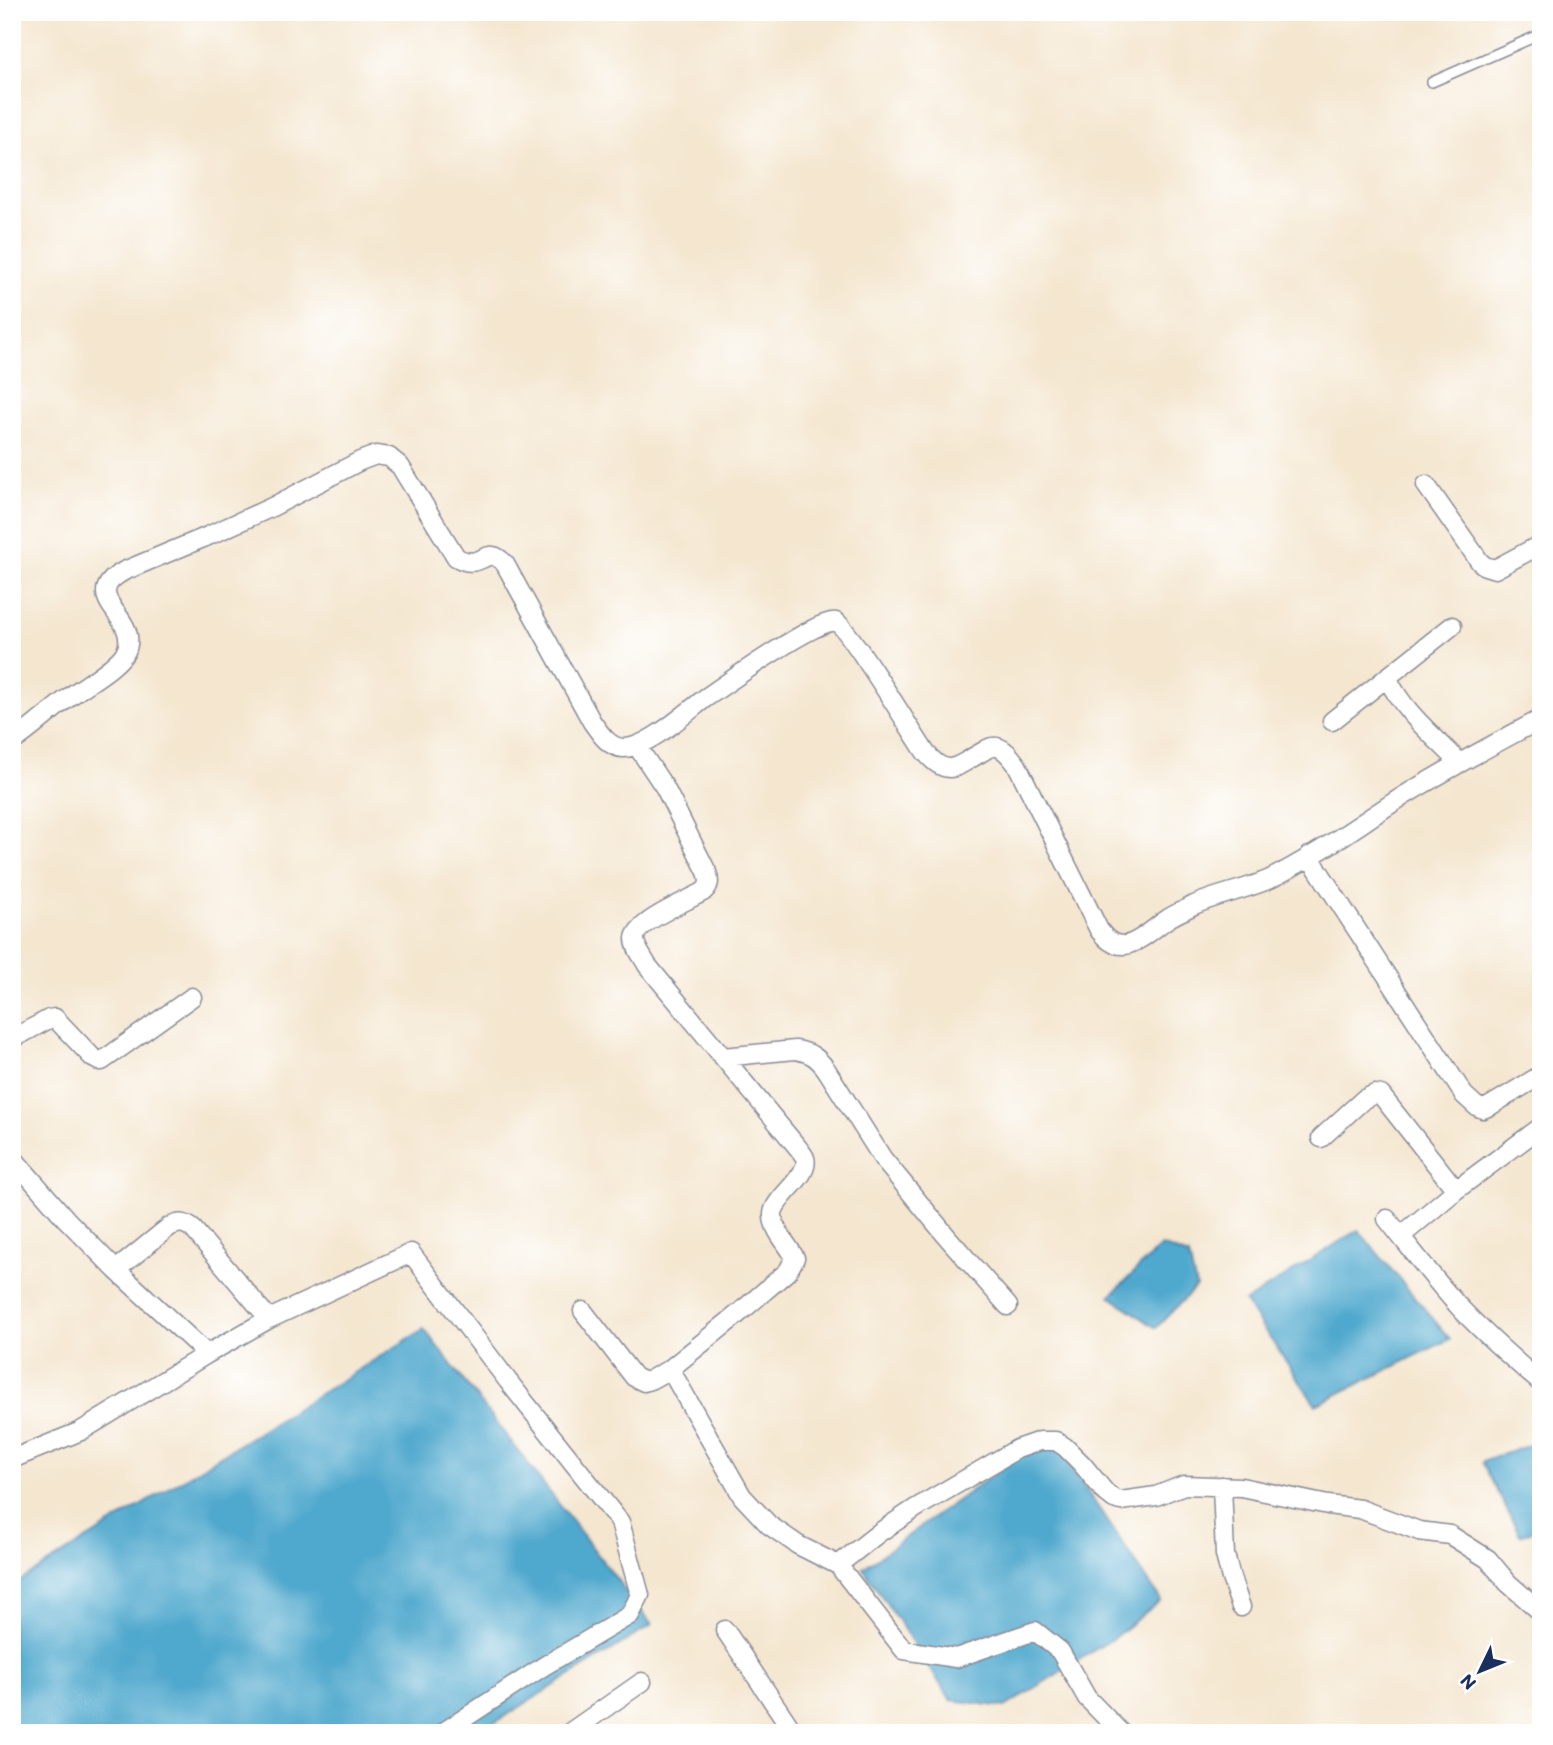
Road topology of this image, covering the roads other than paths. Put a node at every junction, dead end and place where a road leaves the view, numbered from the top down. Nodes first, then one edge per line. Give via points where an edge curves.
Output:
1 (1541, 34) edge
2 (1432, 82) dead end
3 (1426, 485) dead end
4 (1541, 552) edge
5 (1452, 626) dead end
6 (1387, 677) junction
7 (1541, 719) edge
8 (1332, 721) dead end
9 (12, 742) edge
10 (637, 746) junction
11 (1460, 763) junction
12 (1309, 856) junction
13 (192, 997) dead end
14 (12, 1039) edge
15 (723, 1057) junction
16 (1541, 1075) edge
17 (1541, 1127) edge
18 (1321, 1138) dead end
19 (12, 1157) edge
20 (1456, 1190) junction
21 (1387, 1219) dead end
22 (1401, 1236) junction
23 (116, 1270) junction
24 (1008, 1306) dead end
25 (583, 1311) dead end
26 (269, 1319) junction
27 (207, 1354) junction
28 (670, 1369) junction
29 (1541, 1384) edge
30 (12, 1459) edge
31 (1222, 1486) junction
32 (838, 1565) junction
33 (1241, 1607) dead end
34 (1541, 1612) edge
35 (725, 1630) dead end
36 (642, 1682) dead end
37 (442, 1733) edge
38 (569, 1733) edge
39 (794, 1733) edge
40 (1121, 1733) edge

1 - 2 lane
3 - 4 street via 1485,566 1495,569 1534,548
5 - 6 street
6 - 8 street
6 - 11 street via 1411,714
7 - 11 street
9 - 10 street via 124,654 129,638 106,595 114,576 272,507 360,461 382,455 400,466 456,558 474,563 489,555 505,564 603,738 613,746
10 - 12 street via 718,689 830,621 841,626 934,763 953,768 990,747 1009,754 1099,930 1113,944 1131,944 1168,918 1261,883
10 - 15 street via 664,788 710,881 703,892 641,927 635,938 637,947
11 - 12 street
12 - 16 street via 1471,1102 1483,1109
13 - 14 street via 102,1061 93,1058 52,1017
15 - 24 street via 795,1050 815,1057 883,1159
15 - 28 street via 805,1158 802,1173 773,1215 795,1258 788,1271
17 - 20 street
18 - 20 street via 1364,1099 1381,1096
19 - 23 street
20 - 22 street
21 - 22 street
22 - 29 street via 1463,1310
23 - 26 street via 169,1227 187,1224
23 - 27 street
25 - 28 street via 638,1380 650,1380
26 - 27 street
26 - 37 street via 411,1253 620,1522 640,1595 630,1615
27 - 30 street via 81,1432
28 - 32 street via 742,1496 769,1525
31 - 32 street via 1184,1485 1156,1496 1121,1501 1105,1492 1065,1447 1056,1441 1040,1441 1017,1449 916,1508
31 - 33 street via 1225,1555
31 - 34 street via 1360,1509 1419,1531 1450,1535 1488,1559
32 - 40 street via 904,1650 956,1658 1035,1631 1060,1651 1087,1699
35 - 39 street
36 - 38 street

